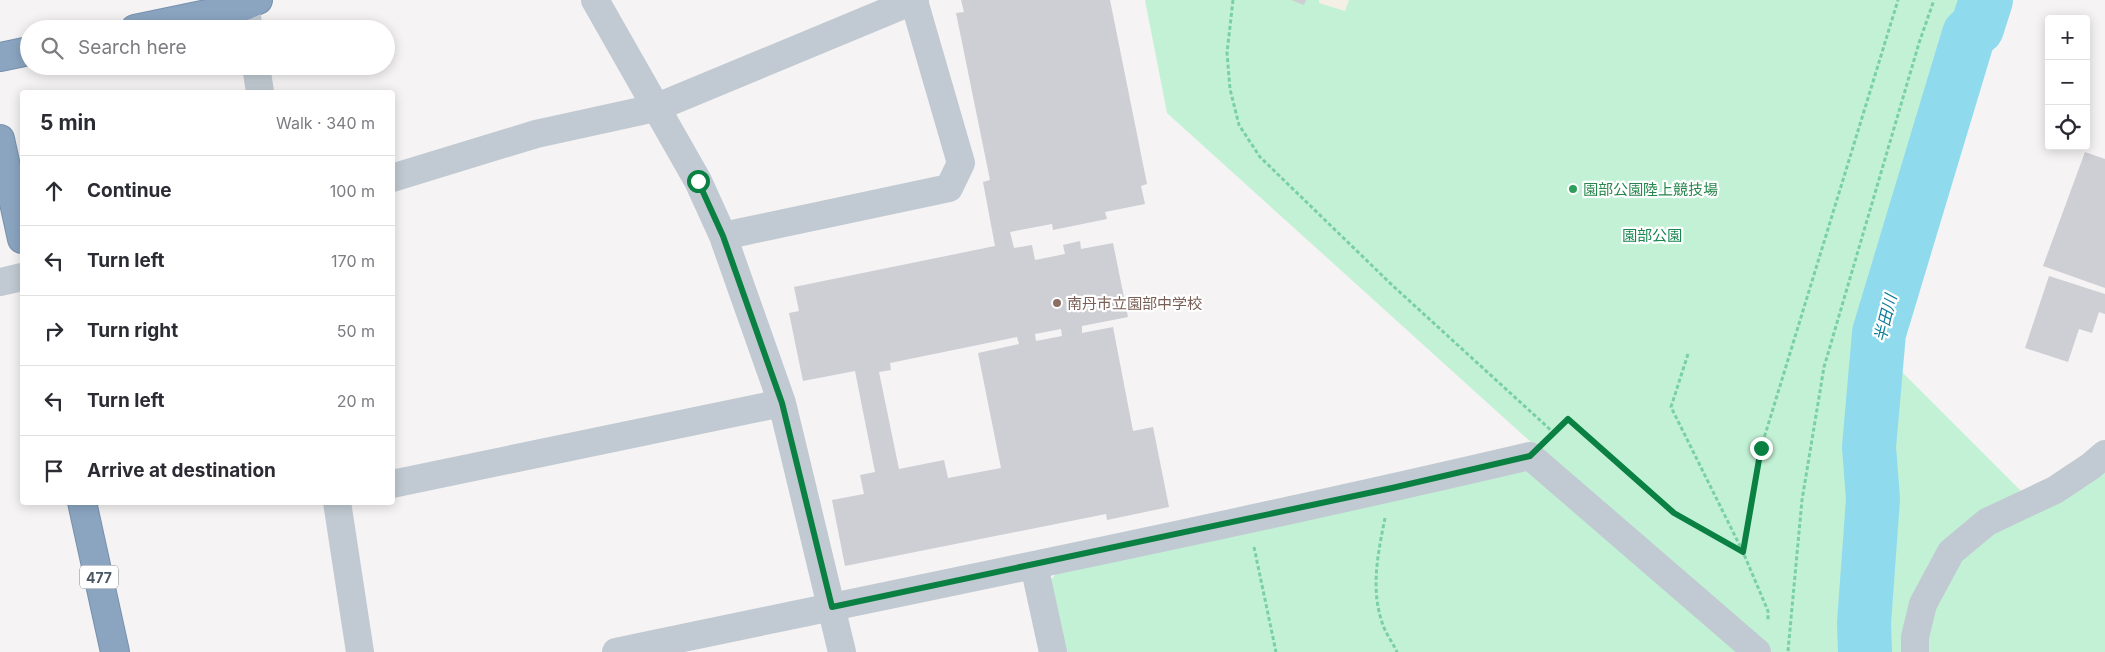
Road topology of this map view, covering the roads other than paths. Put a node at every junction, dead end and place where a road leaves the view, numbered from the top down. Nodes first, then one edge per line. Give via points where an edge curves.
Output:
1 (595, 0) edge
2 (915, 0) edge
3 (249, 9) edge
4 (186, 20) edge
5 (20, 53) edge
6 (0, 57) edge
7 (257, 75) edge
8 (260, 90) edge
9 (655, 108) junction
10 (0, 139) edge
11 (395, 177) edge
12 (20, 230) edge
13 (723, 236) junction
14 (20, 277) edge
15 (0, 282) edge
16 (782, 403) junction
17 (2105, 454) edge
18 (395, 483) edge
19 (83, 505) edge
20 (336, 505) edge
21 (1034, 565) junction
22 (832, 607) junction
23 (1762, 640) edge
24 (116, 652) edge
25 (360, 652) edge
26 (616, 652) edge
27 (842, 652) edge
28 (1053, 652) edge
29 (1915, 652) edge

1 - 9 street
2 - 9 street
2 - 13 street via 961,163 950,188
3 - 4 highway
5 - 6 highway
7 - 8 street
9 - 11 street via 536,134
9 - 13 street via 698,181
10 - 12 highway
13 - 16 street
14 - 15 street
16 - 18 street
16 - 22 street
17 - 29 street via 2055,490 1987,522 1951,552 1923,604 1914,637
19 - 24 highway, 477
20 - 25 street
21 - 22 street
21 - 23 street via 1530,456
21 - 28 street
22 - 26 street
22 - 27 street

